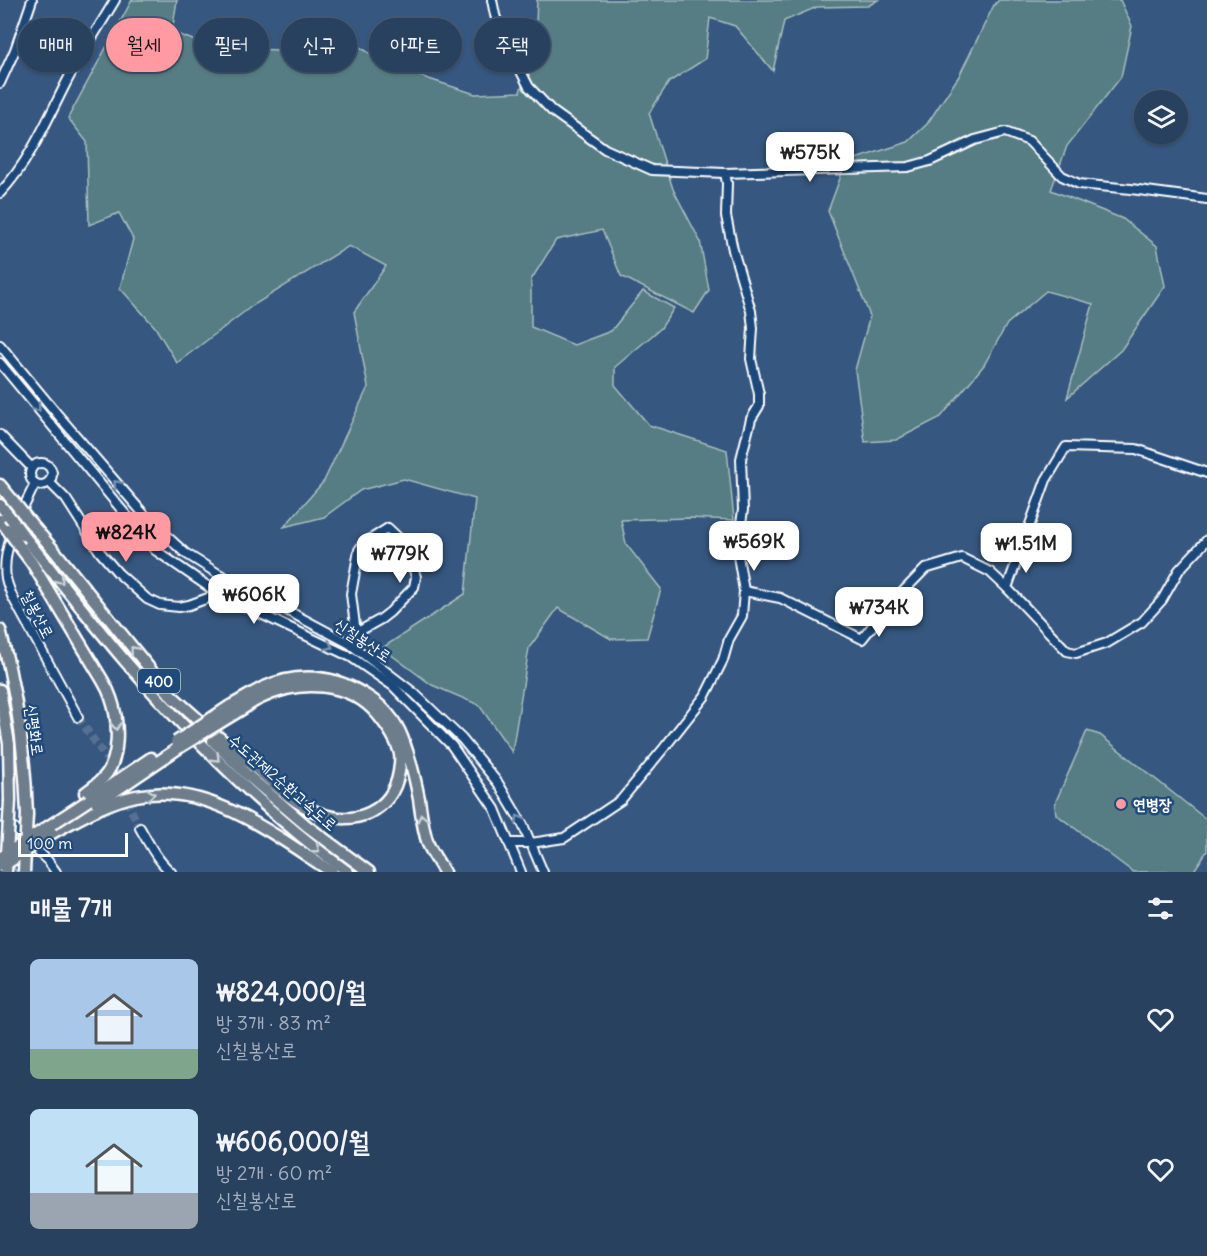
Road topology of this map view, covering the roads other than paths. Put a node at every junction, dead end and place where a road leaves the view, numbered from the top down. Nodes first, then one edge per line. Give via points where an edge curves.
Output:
1 (32, 0) edge
2 (115, 0) edge
3 (492, 0) edge
4 (0, 83) edge
5 (725, 173) junction
6 (0, 193) edge
7 (1207, 199) edge
8 (0, 345) edge
9 (0, 363) edge
10 (0, 435) edge
11 (32, 468) junction
12 (1207, 473) edge
13 (49, 482) junction
14 (35, 484) junction
15 (0, 485) edge
16 (0, 504) edge
17 (5, 521) edge
18 (1207, 540) edge
19 (407, 546) junction
20 (435, 562) dead end
21 (231, 580) junction
22 (1007, 588) junction
23 (744, 591) junction
24 (219, 594) junction
25 (0, 630) edge
26 (356, 633) junction
27 (349, 643) junction
28 (0, 690) edge
29 (171, 695) junction
30 (232, 710) junction
31 (78, 717) tunnel mouth
32 (91, 802) junction
33 (0, 815) edge
34 (140, 828) tunnel mouth
35 (509, 843) junction
36 (531, 843) junction
37 (0, 858) edge
38 (0, 868) edge
39 (6, 872) edge
40 (24, 872) edge
41 (56, 872) edge
42 (171, 872) edge
43 (332, 872) edge
44 (348, 872) edge
45 (369, 872) edge
46 (444, 872) edge
47 (521, 872) edge
48 (543, 872) edge

1 - 4 street
2 - 6 street via 16,173
3 - 5 street via 501,33 529,87 552,111 605,149 652,170
5 - 7 street via 908,167 1005,132 1029,141 1062,176 1079,184
5 - 23 street via 726,216 751,311 751,359 759,394 759,406 751,419 741,459 743,510 737,550
21 -> 8 street, 신칠봉산로 via 185,553 148,519
9 -> 24 street, 신칠봉산로 via 155,550
10 - 11 street
11 - 13 street via 38,464 48,466
11 - 14 street via 30,475
12 - 22 street via 1136,449 1066,447 1046,480
13 - 14 street
13 - 24 street via 66,500 100,552 147,599 178,607
14 - 31 street, 칠봉산로 via 13,531 6,577 12,596
29 -> 15 highway, 수도권제2순환고속도로 / 400, bridge
16 - 17 highway, 수도권제2순환고속도로 / 400
17 -> 32 highway, bridge via 111,696 117,724 113,760
17 -> 44 highway, 수도권제2순환고속도로 / 400, bridge via 23,535 126,662 215,759 286,824
18 - 22 street via 1179,570 1162,600 1142,622 1107,643 1076,653 1067,651
19 - 20 street
19 - 26 street via 416,577 414,587 381,619
19 - 26 street via 388,528 360,547 351,594
21 - 24 street
21 - 27 street, 신칠봉산로
22 - 23 street via 990,572 962,558 925,569 862,639 780,598
23 - 36 street via 742,616 705,696 628,792 564,838
24 -> 35 street, 신칠봉산로 via 351,657 393,686 452,746 495,809
25 - 40 highway, 신평화로, bridge via 12,676 26,773
26 - 27 street
36 -> 27 street, 신칠봉산로 via 498,783 462,738 414,693
28 - 39 highway, 신평화로, bridge via 9,744
29 - 30 highway via 291,799 321,814 360,817 386,801 396,784 400,753 393,736 372,708 348,693 318,685 299,686
29 - 45 highway, 수도권제2순환고속도로 / 400 via 246,774
30 - 32 highway, bridge
46 -> 30 highway via 428,843 402,737 395,721 370,698 342,683 311,677 265,687
32 - 37 highway, bridge
32 - 38 highway, bridge
32 -> 43 highway via 154,793 204,800 240,815
33 - 41 street
34 - 42 street
35 - 36 street
35 - 47 street, 신칠봉산로
36 - 48 street, 신칠봉산로

